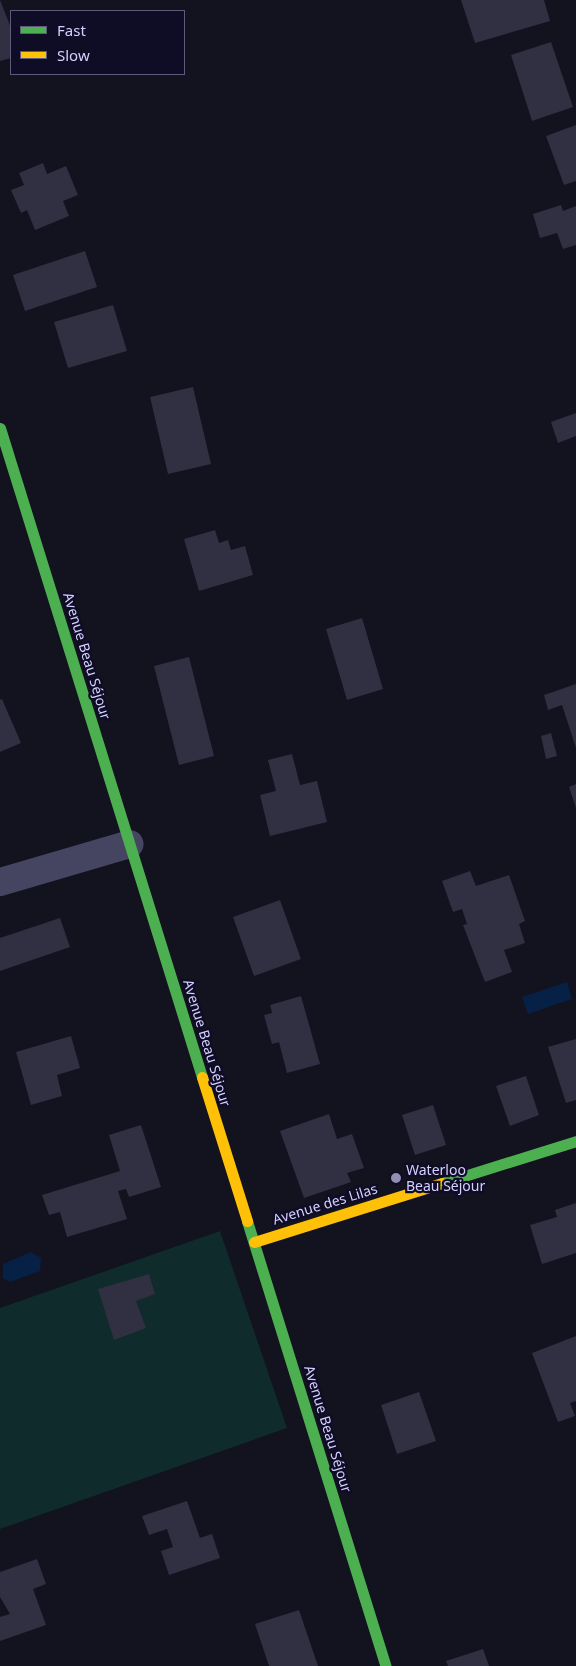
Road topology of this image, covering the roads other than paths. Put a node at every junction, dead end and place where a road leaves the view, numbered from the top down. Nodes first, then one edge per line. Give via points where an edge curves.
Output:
1 (0, 428) edge
2 (130, 844) junction
3 (0, 882) edge
4 (576, 1141) edge
5 (254, 1242) junction
6 (386, 1666) edge

1 - 2 street, Avenue Beau Séjour
2 - 3 street
2 - 5 street, Avenue Beau Séjour
4 - 5 street, Avenue des Lilas
5 - 6 street, Avenue Beau Séjour

